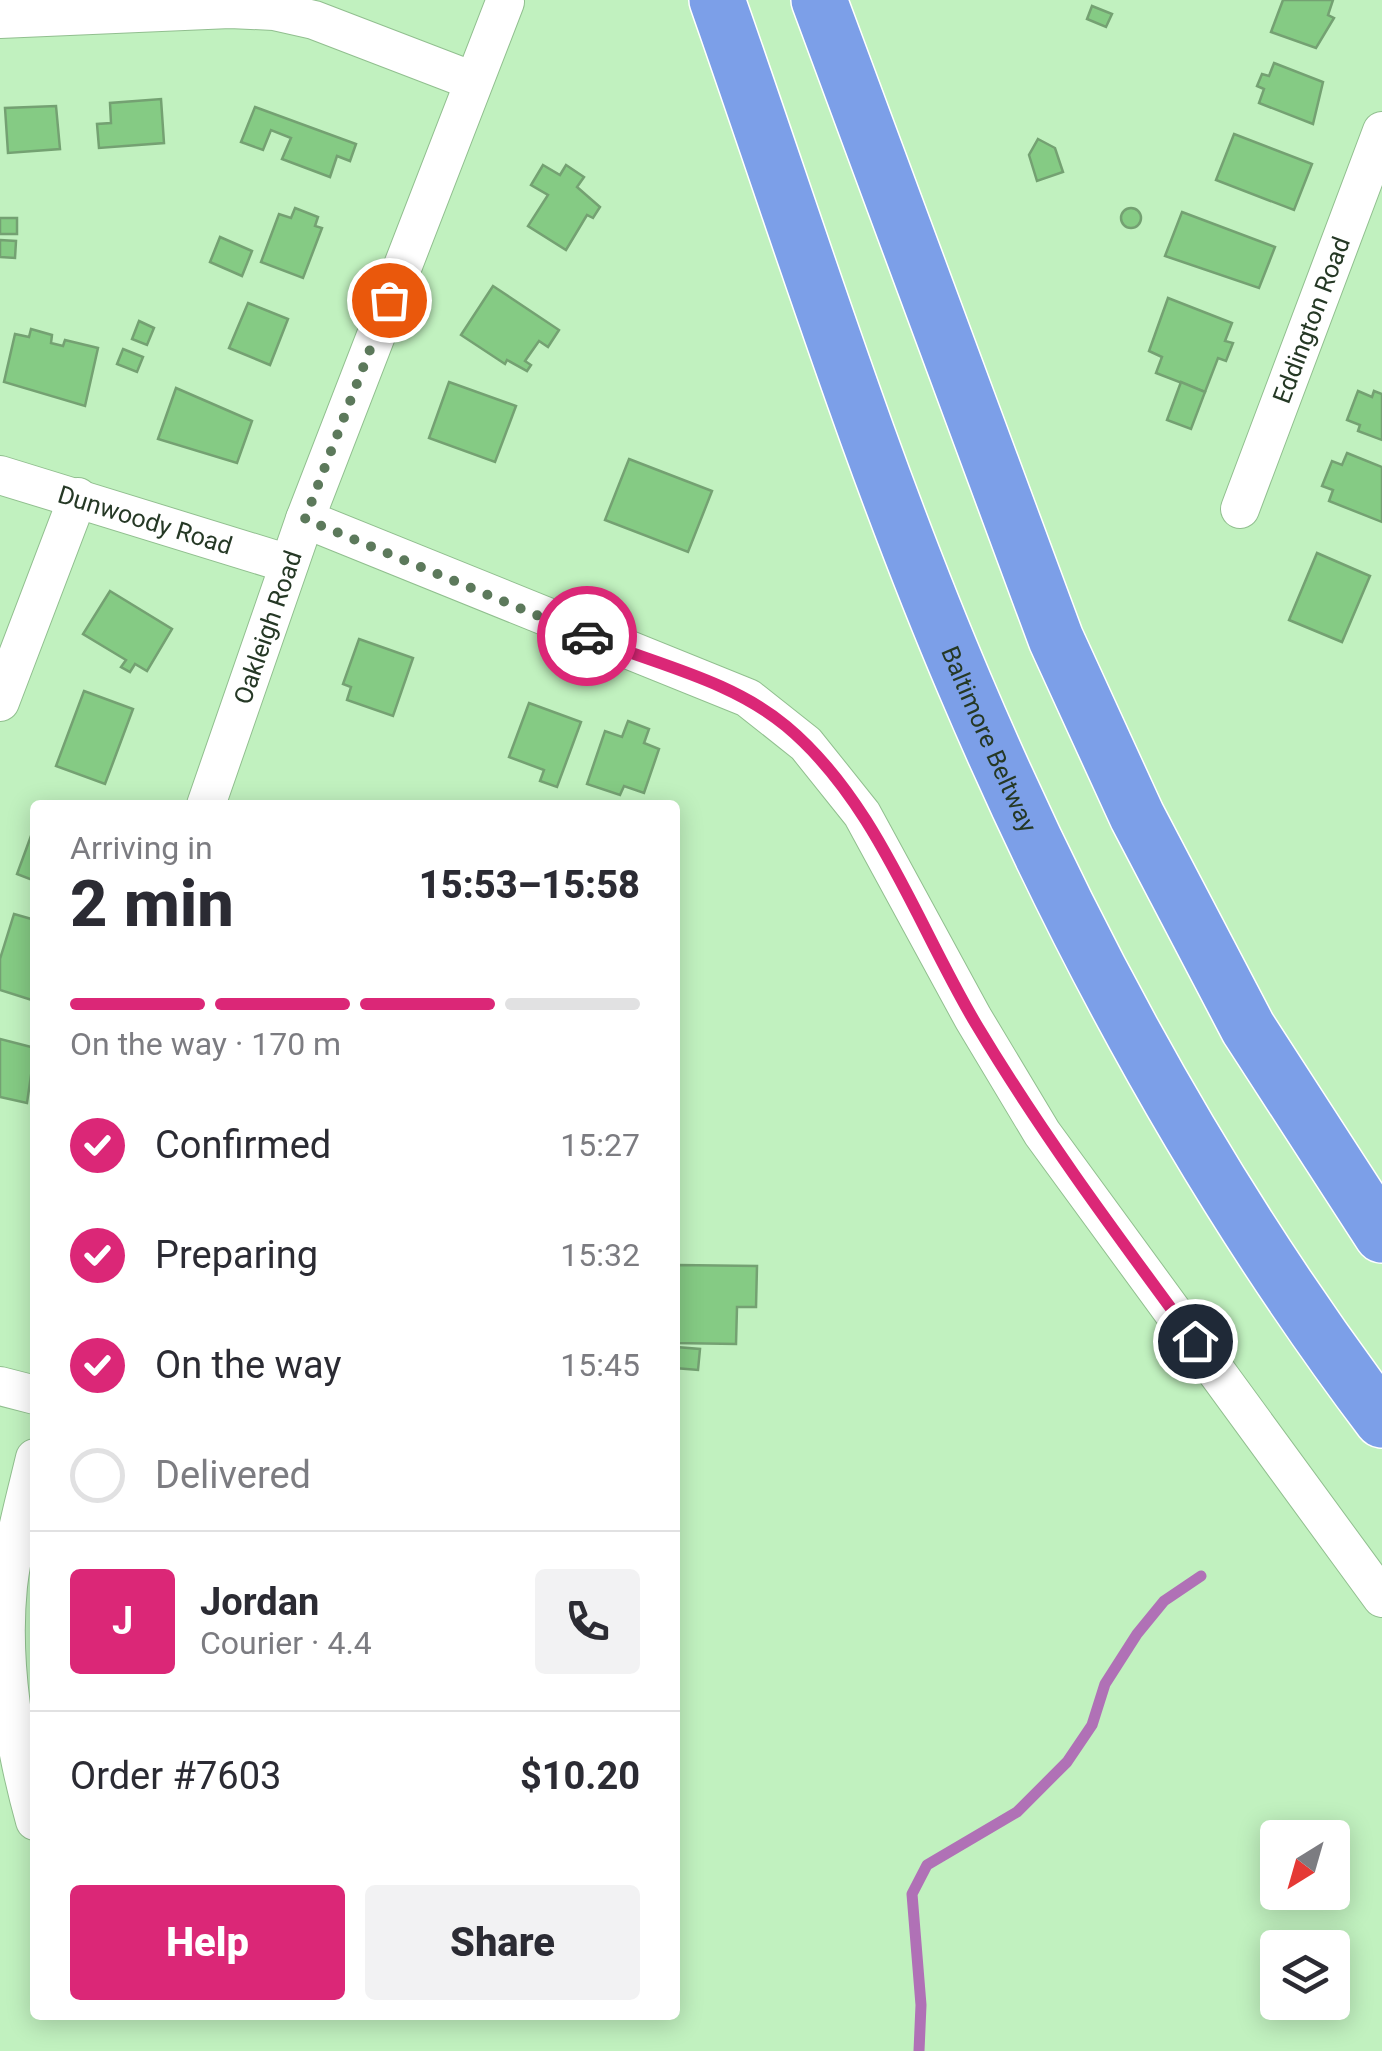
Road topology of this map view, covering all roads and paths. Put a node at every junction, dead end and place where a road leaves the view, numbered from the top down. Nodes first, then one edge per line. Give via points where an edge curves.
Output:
1 (716, 0) edge
2 (819, 0) edge
3 (505, 2) edge
4 (0, 19) edge
5 (473, 81) junction
6 (1382, 131) edge
7 (0, 474) edge
8 (78, 497) junction
9 (1240, 508) dead end
10 (305, 519) junction
11 (289, 564) junction
12 (0, 702) edge
13 (208, 800) edge
14 (1382, 1235) edge
15 (0, 1386) edge
16 (30, 1394) edge
17 (1382, 1420) edge
18 (30, 1482) edge
19 (1382, 1598) edge
20 (30, 1799) edge

1 - 17 highway, Baltimore Beltway via 957,666 1046,864 1160,1086 1320,1337
2 - 14 highway via 1056,639 1248,1028
3 - 5 street, Oakleigh Road
4 - 5 street via 274,11
5 - 10 street, Oakleigh Road
6 - 9 street, Eddington Road
7 - 8 street, Dunwoody Road
8 - 11 street, Dunwoody Road
8 - 12 street
10 - 11 street, Oakleigh Road
10 - 19 street via 748,698 806,744 862,814 1042,1134
11 - 13 street, Oakleigh Road
15 - 16 street
18 - 20 street via 8,1588 8,1635 11,1716

